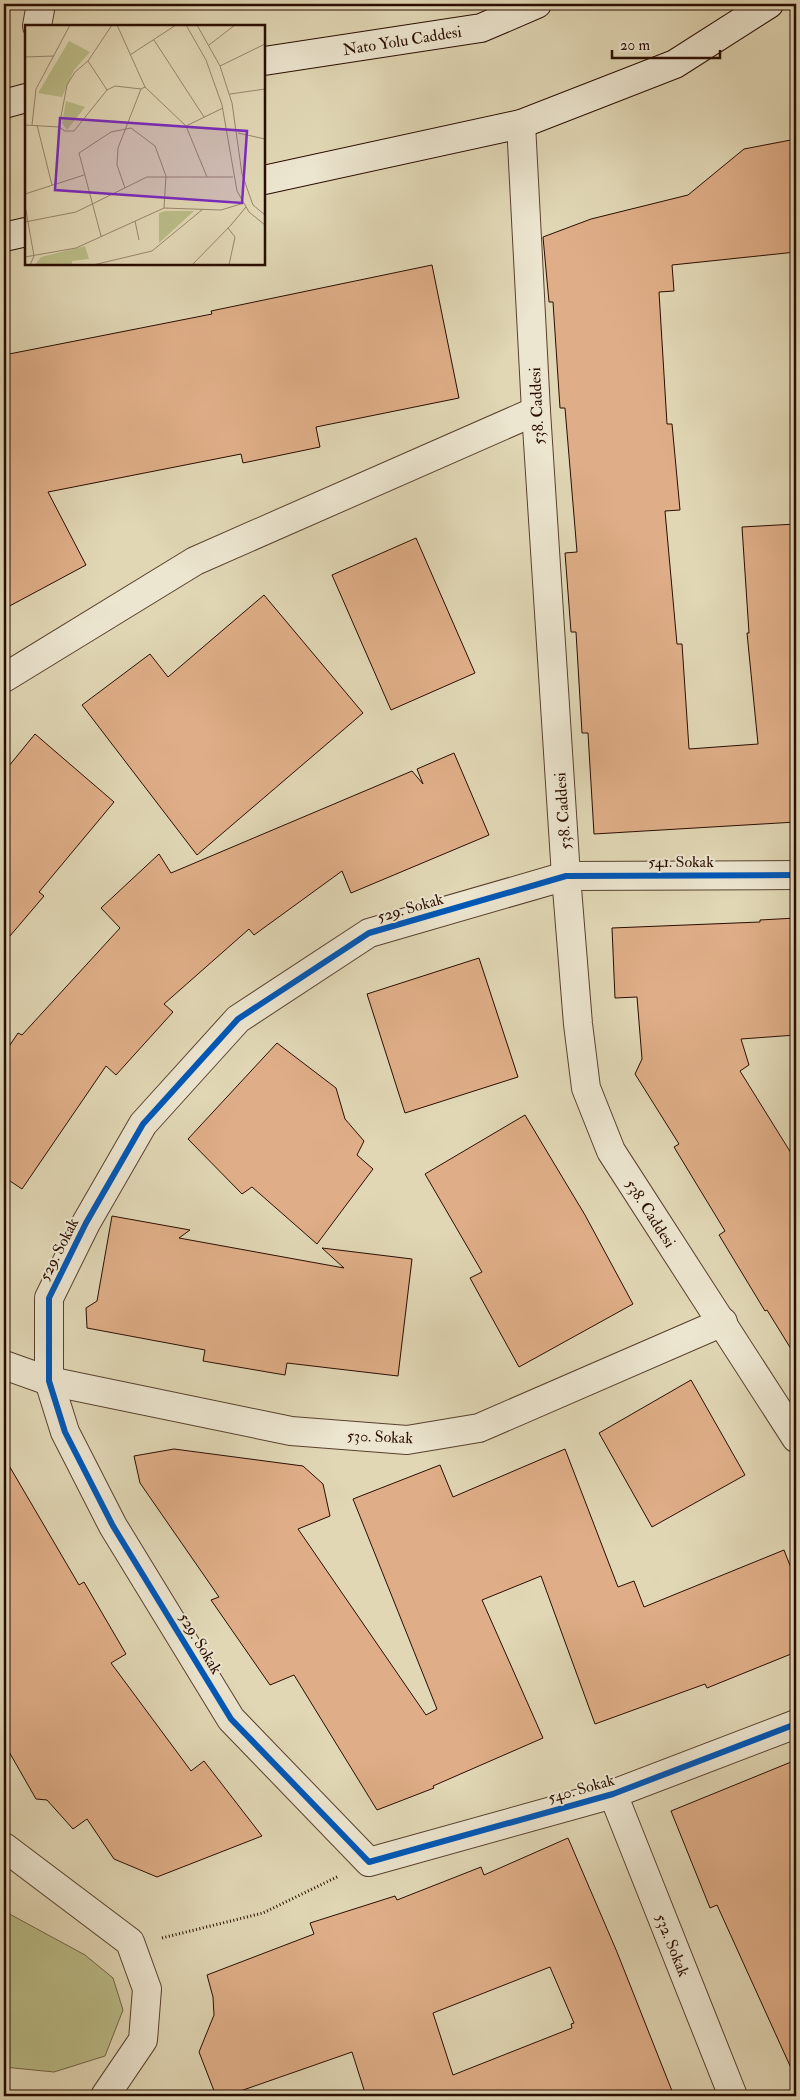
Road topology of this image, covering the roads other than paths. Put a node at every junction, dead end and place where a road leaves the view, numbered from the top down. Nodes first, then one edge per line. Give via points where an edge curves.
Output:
1 (41, 4) edge
2 (537, 4) edge
3 (769, 4) edge
4 (37, 25) edge
5 (265, 62) edge
6 (522, 124) junction
7 (265, 180) edge
8 (25, 232) edge
9 (4, 237) edge
10 (536, 411) junction
11 (4, 678) edge
12 (796, 875) edge
13 (566, 876) junction
14 (723, 1322) junction
15 (4, 1365) edge
16 (49, 1382) junction
17 (796, 1438) edge
18 (796, 1724) edge
19 (612, 1794) junction
20 (4, 1846) edge
21 (369, 1862) joint
22 (105, 2096) edge
23 (733, 2096) edge

1 - 4 street
2 - 5 street, Nato Yolu Caddesi via 481,28
3 - 6 street via 675,64
6 - 7 street
6 - 10 street, 538. Caddesi
8 - 9 street
10 - 11 street via 195,562
10 - 13 street, 538. Caddesi
12 - 13 street, 541. Sokak
13 - 14 street, 538. Caddesi via 586,1088 611,1151
13 - 16 street, 529. Sokak via 369,933 238,1019 142,1124 86,1223 49,1298
14 - 16 street, 530. Sokak via 479,1428 407,1440 291,1431
14 - 17 street, 538. Caddesi
15 - 16 street, 530. Sokak
16 - 21 street, 529. Sokak via 65,1432 113,1526 231,1719
18 - 19 street, 540. Sokak
19 - 21 street, 540. Sokak
19 - 23 street, 532. Sokak
20 - 22 street via 130,1942 147,1988 143,2040

